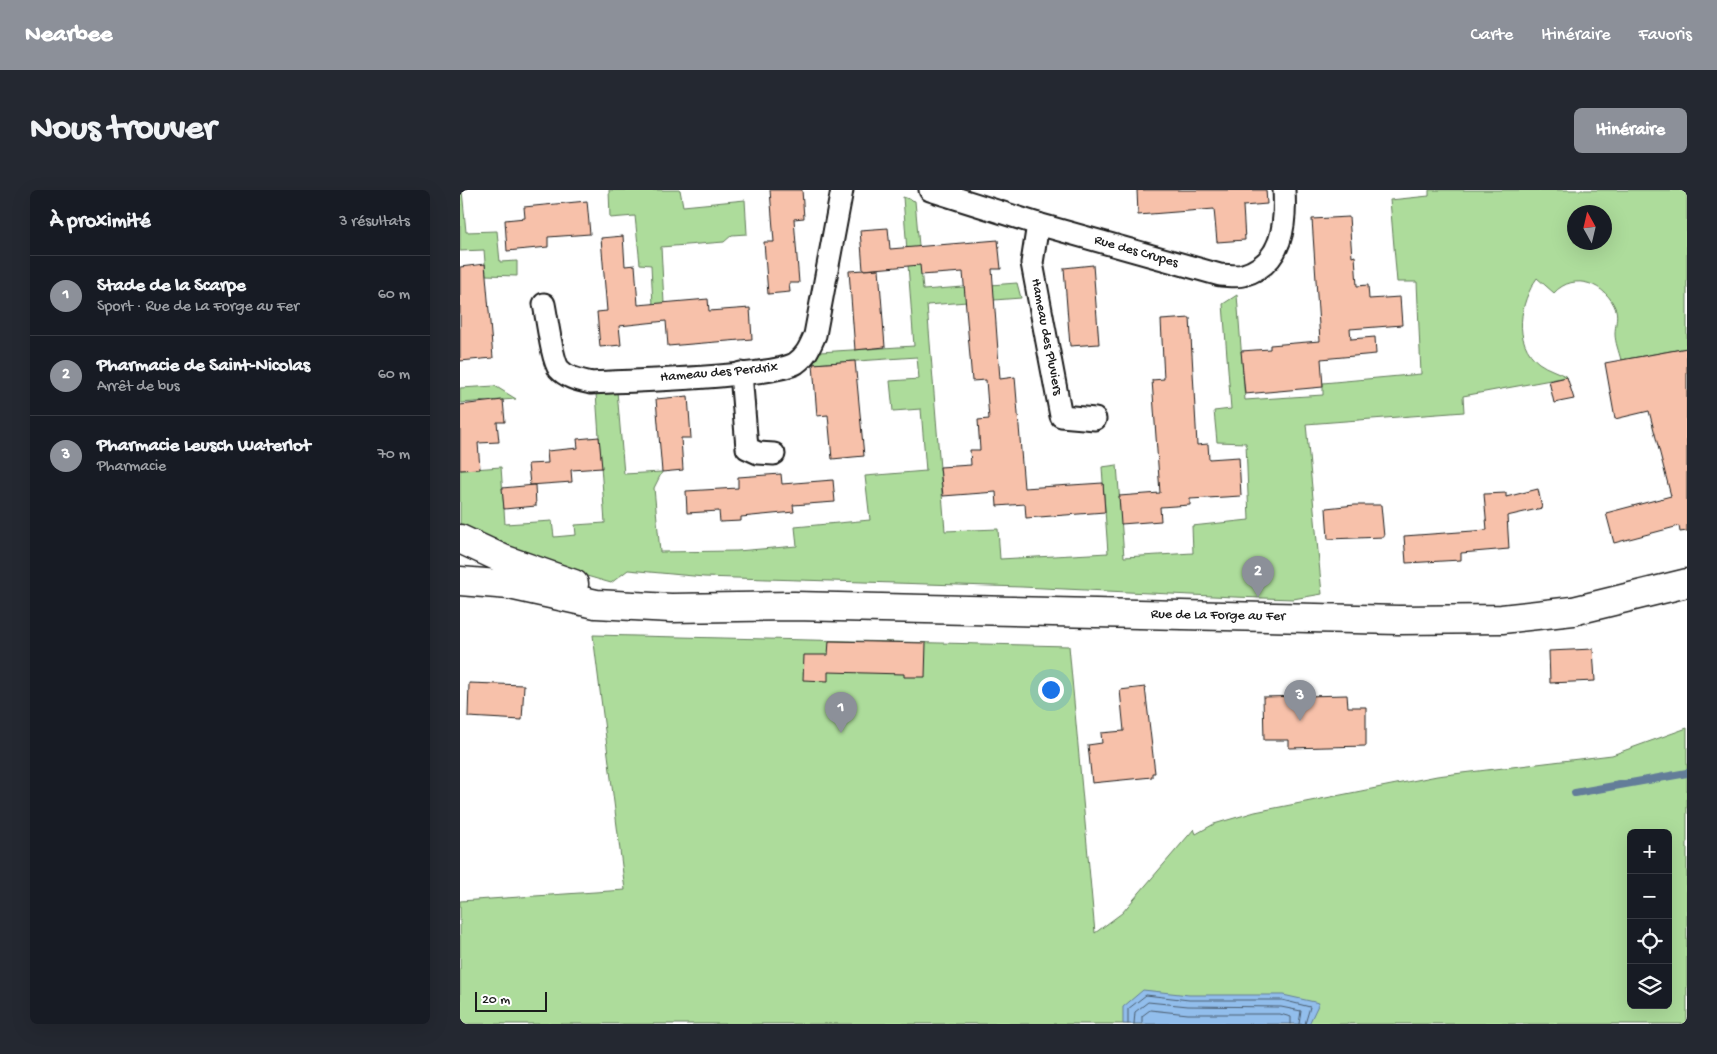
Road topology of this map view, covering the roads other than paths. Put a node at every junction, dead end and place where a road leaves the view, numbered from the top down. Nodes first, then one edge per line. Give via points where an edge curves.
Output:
1 (842, 190) edge
2 (930, 190) edge
3 (1284, 190) edge
4 (1038, 224) junction
5 (544, 304) dead end
6 (741, 373) junction
7 (1094, 419) dead end
8 (774, 454) dead end
9 (460, 539) edge
10 (460, 581) edge
11 (1687, 583) edge
12 (746, 606) junction

1 - 6 street, Hameau des Perdrix via 819,316 808,352 795,364 780,369
2 - 4 street, Rue des Crupes
3 - 4 street, Rue des Crupes via 1283,234 1278,247 1264,264 1243,275 1220,276
4 - 7 street, Hameau des Pluviers via 1032,263 1061,416
5 - 6 street, Hameau des Perdrix via 554,357 559,368 570,378 591,384
6 - 8 street via 747,448
9 - 12 main road via 503,560 597,590
10 - 12 main road via 510,585 613,606
11 - 12 main road, Rue de La Forge au Fer via 1573,611 1502,619

